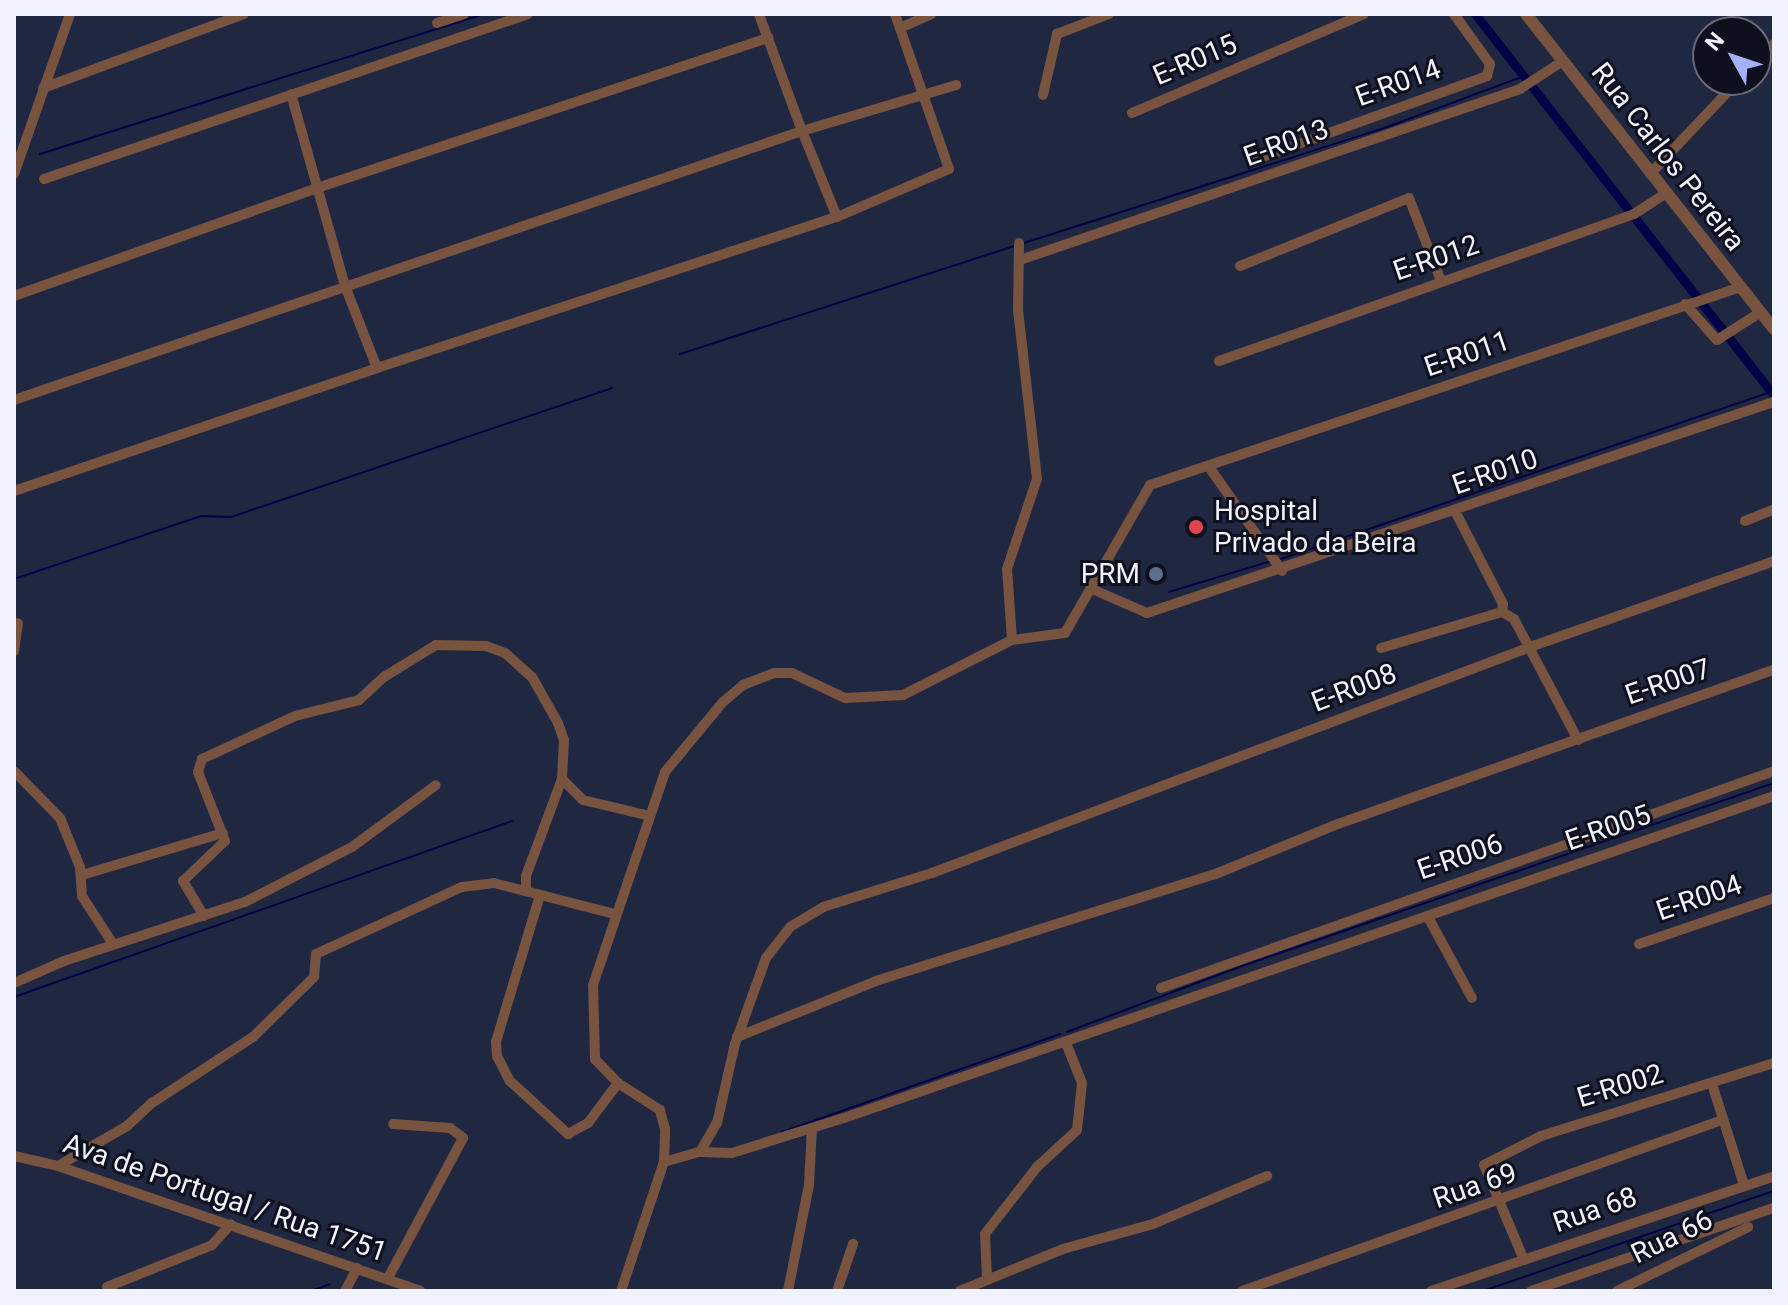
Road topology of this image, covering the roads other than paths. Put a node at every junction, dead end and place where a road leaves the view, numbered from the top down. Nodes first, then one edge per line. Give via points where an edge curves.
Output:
1 (70, 14) edge
2 (244, 14) edge
3 (464, 14) edge
4 (528, 14) edge
5 (759, 14) edge
6 (895, 14) edge
7 (931, 14) edge
8 (1109, 14) edge
9 (1364, 14) edge
10 (1454, 14) edge
11 (1526, 14) edge
12 (437, 23) dead end
13 (900, 28) junction
14 (769, 38) junction
15 (1563, 61) junction
16 (956, 85) dead end
17 (43, 88) junction
18 (921, 93) junction
19 (291, 94) junction
20 (1043, 95) dead end
21 (1724, 96) edge
22 (1132, 113) dead end
23 (802, 131) junction
24 (1254, 160) dead end
25 (14, 174) edge
26 (1650, 174) junction
27 (44, 179) dead end
28 (317, 188) junction
29 (1665, 194) junction
30 (837, 217) junction
31 (1019, 243) dead end
32 (1020, 260) junction
33 (1240, 266) dead end
34 (1441, 281) junction
35 (345, 286) junction
36 (1741, 287) junction
37 (14, 296) edge
38 (1685, 304) junction
39 (1761, 312) junction
40 (1774, 329) edge
41 (1219, 361) dead end
42 (377, 368) junction
43 (14, 400) edge
44 (1772, 408) edge
45 (1209, 467) junction
46 (14, 491) edge
47 (1774, 509) edge
48 (1455, 511) junction
49 (1745, 521) dead end
50 (1774, 561) edge
51 (1282, 571) junction
52 (1092, 589) junction
53 (1502, 612) junction
54 (18, 623) dead end
55 (1012, 640) junction
56 (1530, 647) junction
57 (1381, 648) dead end
58 (14, 651) edge
59 (1774, 670) edge
60 (1578, 740) junction
61 (14, 771) edge
62 (1774, 771) edge
63 (562, 779) junction
64 (436, 785) dead end
65 (1774, 796) edge
66 (650, 816) junction
67 (223, 833) junction
68 (82, 875) junction
69 (526, 876) junction
70 (513, 889) junction
71 (526, 891) junction
72 (540, 895) junction
73 (1774, 898) edge
74 (615, 914) junction
75 (204, 916) junction
76 (1428, 917) junction
77 (113, 944) junction
78 (1639, 944) dead end
79 (14, 983) edge
80 (1161, 988) dead end
81 (1472, 998) dead end
82 (737, 1037) junction
83 (1066, 1043) junction
84 (1774, 1063) edge
85 (618, 1083) junction
86 (1712, 1084) junction
87 (1722, 1120) junction
88 (393, 1124) dead end
89 (812, 1128) junction
90 (700, 1152) junction
91 (14, 1156) edge
92 (664, 1162) junction
93 (58, 1166) junction
94 (1267, 1176) dead end
95 (1774, 1176) edge
96 (1744, 1185) junction
97 (1500, 1202) junction
98 (1774, 1208) edge
99 (231, 1224) junction
100 (1748, 1227) dead end
101 (853, 1244) dead end
102 (1524, 1260) junction
103 (357, 1268) junction
104 (388, 1278) junction
105 (987, 1279) junction
106 (107, 1287) dead end
107 (345, 1291) edge
108 (420, 1291) edge
109 (621, 1291) edge
110 (788, 1291) edge
111 (837, 1291) edge
112 (960, 1291) edge
113 (1242, 1291) edge
114 (1431, 1291) edge
115 (1531, 1291) edge
116 (1617, 1291) edge

1 - 17 street
2 - 17 street
3 - 12 street
4 - 19 street
5 - 14 street
6 - 13 street
7 - 13 street
8 - 20 street via 1057,34
9 - 22 street, E-R015
10 - 24 street, E-R014 via 1490,64 1487,76
11 - 15 street, Rua Carlos Pereira
13 - 18 street
14 - 23 street
14 - 28 street
15 - 26 street, Rua Carlos Pereira
15 - 32 street, E-R013 via 1520,89
16 - 18 street
17 - 25 street
18 - 23 street
18 - 30 street via 949,169
19 - 27 street
19 - 28 street
21 - 26 street
23 - 30 street
23 - 35 street
26 - 29 street, Rua Carlos Pereira
28 - 35 street
28 - 37 street
29 - 34 street, E-R012 via 1634,214
29 - 36 street, Rua Carlos Pereira
30 - 42 street
31 - 32 street
32 - 55 street via 1018,310 1037,479 1007,569
33 - 34 street via 1409,198
34 - 41 street, E-R012
35 - 42 street
35 - 43 street
36 - 38 street, E-R011
36 - 39 street, Rua Carlos Pereira
38 - 39 street via 1717,340
38 - 45 street, E-R011
39 - 40 street, Rua Carlos Pereira
42 - 46 street
44 - 48 street, E-R010
45 - 51 street
45 - 52 street, E-R011 via 1150,485
47 - 49 street
48 - 51 street, E-R010
48 - 53 street via 1503,604
50 - 56 street, E-R008
51 - 52 street, E-R010 via 1147,613
52 - 55 street, E-R011 via 1065,633
53 - 56 street via 1514,619
53 - 57 street
54 - 58 street
55 - 66 street via 903,695 845,698 792,673 774,673 743,685 671,761
56 - 60 street
56 - 82 street, E-R008 via 952,865 840,900 790,927 766,958
59 - 60 street, E-R007
60 - 82 street, E-R007 via 1338,824 1213,875 879,980
61 - 68 street via 60,818
62 - 80 street, E-R006
63 - 66 street via 583,800
63 - 67 street via 564,740 532,677 496,648 436,645 384,677 359,700 295,716 202,759 198,772
63 - 69 street
64 - 75 street via 352,847 245,902
65 - 76 street, E-R005
66 - 74 street
67 - 68 street
67 - 75 street via 225,841 183,881
68 - 77 street via 82,896
69 - 70 street
69 - 71 street
70 - 71 street
70 - 93 street via 490,883 462,887 316,954 314,977 253,1037 127,1126
71 - 72 street
72 - 74 street
72 - 85 street via 496,1042 497,1056 510,1081 568,1134 588,1123
73 - 78 street, E-R004
74 - 85 street via 593,985 592,1037 595,1059
75 - 77 street
76 - 81 street
76 - 83 street
77 - 79 street
82 - 90 street, E-R008 via 717,1123
83 - 89 street
83 - 105 street via 1082,1083 1077,1130 1037,1167 985,1234
84 - 86 street, E-R002
85 - 92 street via 660,1110
86 - 87 street
86 - 97 street, E-R002 via 1541,1136 1484,1165
87 - 96 street
87 - 97 street, Rua 69
88 - 104 street via 450,1128 463,1138
89 - 90 street via 732,1153
89 - 110 street via 809,1185
90 - 92 street
91 - 93 street, Ava de Portugal / Rua 1751
92 - 109 street
93 - 99 street, Ava de Portugal / Rua 1751
94 - 105 street via 1153,1224 1063,1249
95 - 96 street, Rua 68
96 - 102 street, Rua 68
97 - 102 street
97 - 113 street, Rua 69
98 - 115 street
99 - 103 street, Ava de Portugal / Rua 1751
99 - 106 street via 212,1245
100 - 116 street, Rua 66
101 - 111 street
102 - 114 street, Rua 68
103 - 104 street, Ava de Portugal / Rua 1751
103 - 107 street
104 - 108 street, Ava de Portugal / Rua 1751
105 - 112 street

